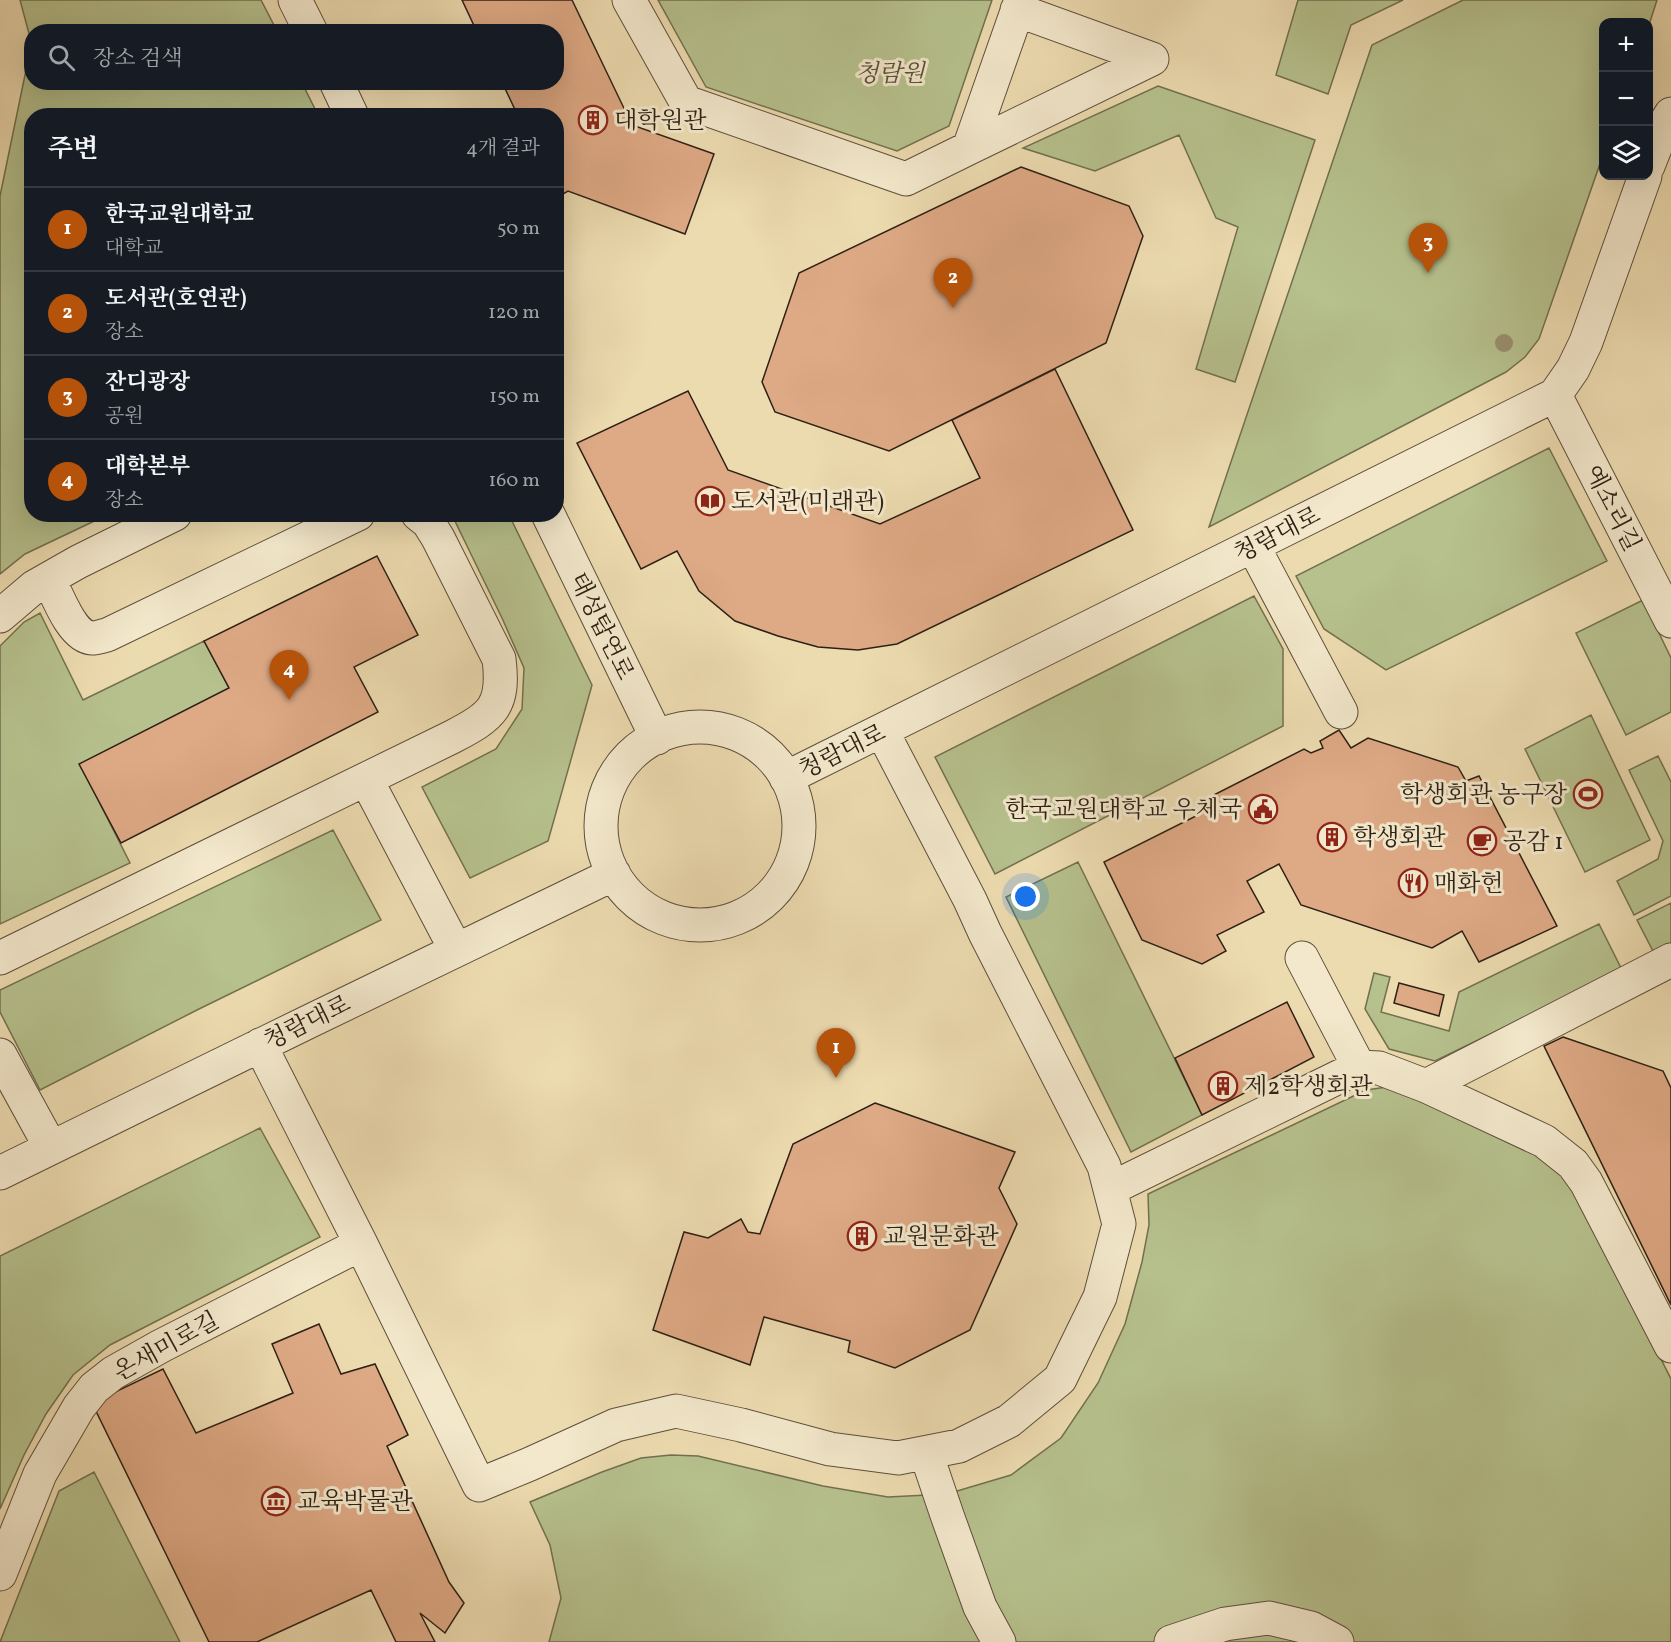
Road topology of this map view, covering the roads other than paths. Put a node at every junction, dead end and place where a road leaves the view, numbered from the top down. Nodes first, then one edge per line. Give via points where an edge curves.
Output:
1 (295, 0) edge
2 (629, 0) edge
3 (1019, 5) edge
4 (306, 24) edge
5 (340, 90) edge
6 (348, 108) edge
7 (1671, 114) edge
8 (969, 148) junction
9 (1653, 153) edge
10 (1644, 180) edge
11 (1555, 395) junction
12 (159, 522) edge
13 (341, 522) edge
14 (428, 522) edge
15 (552, 522) edge
16 (1253, 546) junction
17 (49, 579) junction
18 (0, 616) edge
19 (1671, 621) edge
20 (1341, 712) dead end
21 (882, 731) junction
22 (657, 738) junction
23 (786, 778) junction
24 (366, 779) junction
25 (614, 874) junction
26 (456, 950) junction
27 (0, 958) edge
28 (1302, 958) dead end
29 (1671, 960) edge
30 (260, 1045) junction
31 (0, 1055) edge
32 (1359, 1067) junction
33 (1426, 1086) junction
34 (51, 1148) junction
35 (0, 1173) edge
36 (1110, 1189) junction
37 (361, 1244) junction
38 (1671, 1346) edge
39 (926, 1453) junction
40 (0, 1574) edge
41 (999, 1642) edge
42 (1171, 1642) edge
43 (1337, 1642) edge

1 - 4 street
2 - 8 street via 686,102 906,179
3 - 8 street
3 - 8 street via 1152,59
5 - 6 street
7 - 9 street
10 - 11 street, 청람대로 via 1586,342
11 - 16 street, 청람대로
11 - 19 street, 예소리길
12 - 17 street
13 - 17 street via 106,635 92,638 81,634 72,624
14 - 24 street via 499,659 502,681 498,702 489,715 472,727
15 - 22 street, 태성탑연로
16 - 20 street
16 - 21 street, 청람대로
17 - 18 street
21 - 23 street, 청람대로
21 - 36 street via 1104,1166
22 - 23 street via 676,729 715,728 752,741 781,767
22 - 25 street via 641,746 614,774 601,811 603,850
23 - 25 street via 797,802 799,842 786,878 759,906 724,923 685,924 648,912
24 - 26 street
24 - 27 street
25 - 26 street, 청람대로
26 - 30 street, 청람대로
28 - 32 street
29 - 33 street
30 - 34 street, 청람대로
30 - 37 street
31 - 34 street
32 - 33 street via 1379,1068
32 - 36 street
33 - 38 street via 1544,1141 1572,1164 1586,1182
34 - 35 street, 청람대로
36 - 39 street via 1119,1224 1100,1297 1060,1379 1009,1421 959,1446
37 - 39 street via 479,1485 616,1425 676,1411 830,1449 898,1458
37 - 40 street, 온새미로길 via 161,1346 94,1388 40,1474
39 - 41 street via 980,1607
42 - 43 street via 1226,1624 1269,1618 1311,1628

